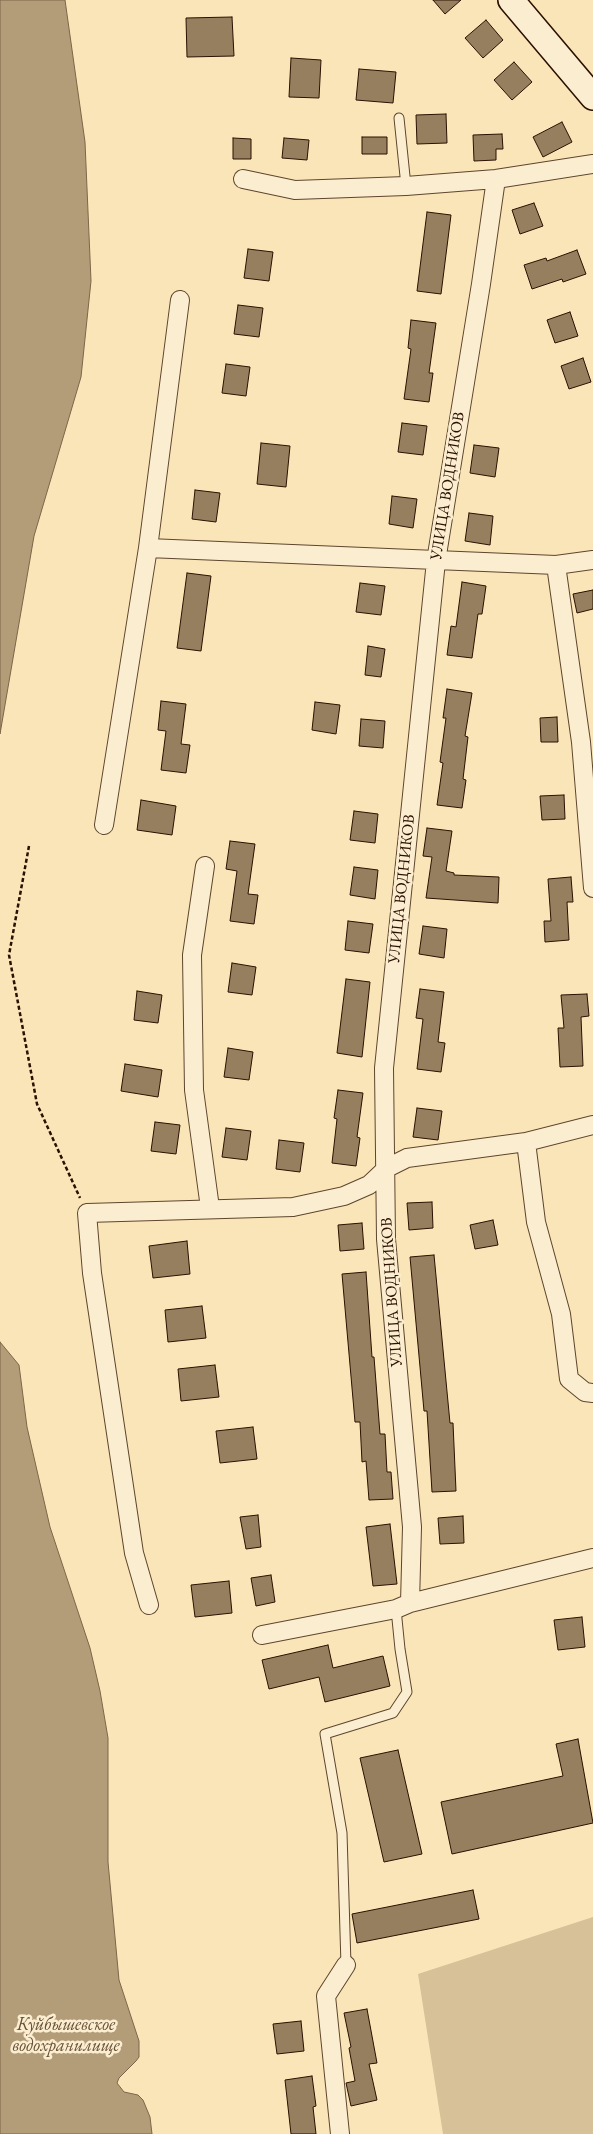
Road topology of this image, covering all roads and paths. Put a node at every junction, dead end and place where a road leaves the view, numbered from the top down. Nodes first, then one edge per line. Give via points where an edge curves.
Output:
1 (511, 0) edge
2 (593, 97) edge
3 (399, 118) dead end
4 (593, 164) edge
5 (244, 179) dead end
6 (496, 179) junction
7 (406, 186) junction
8 (180, 300) dead end
9 (148, 548) junction
10 (593, 560) edge
11 (436, 561) junction
12 (556, 564) junction
13 (104, 824) dead end
14 (29, 846) dead end
15 (205, 866) dead end
16 (593, 888) edge
17 (593, 1125) edge
18 (526, 1142) junction
19 (386, 1168) junction
20 (210, 1208) junction
21 (87, 1213) junction
22 (593, 1393) edge
23 (593, 1558) edge
24 (149, 1605) dead end
25 (403, 1606) junction
26 (262, 1635) dead end
27 (346, 1965) joint
28 (340, 2134) edge

1 - 2 main road
3 - 7 lane
4 - 6 street
5 - 7 street via 295,190
6 - 7 street
6 - 11 street, УЛИЦА ВОДНИКОВ
8 - 9 street
9 - 11 street
9 - 13 street
10 - 12 street
11 - 12 street
11 - 19 street, УЛИЦА ВОДНИКОВ via 384,1068
12 - 16 street via 581,742
14 - 21 path via 9,955 37,1104
15 - 20 street via 192,955 194,1090
17 - 18 street
18 - 19 street via 407,1158
18 - 22 street via 536,1222 561,1314 569,1379 585,1392
19 - 20 street via 369,1185 344,1196 292,1207
19 - 25 street, УЛИЦА ВОДНИКОВ via 386,1239 412,1527
20 - 21 street
21 - 24 street via 92,1273 134,1553
23 - 25 street
25 - 26 street
25 - 27 lane via 400,1649 407,1692 394,1713 325,1734 342,1833
27 - 28 street via 326,1996

